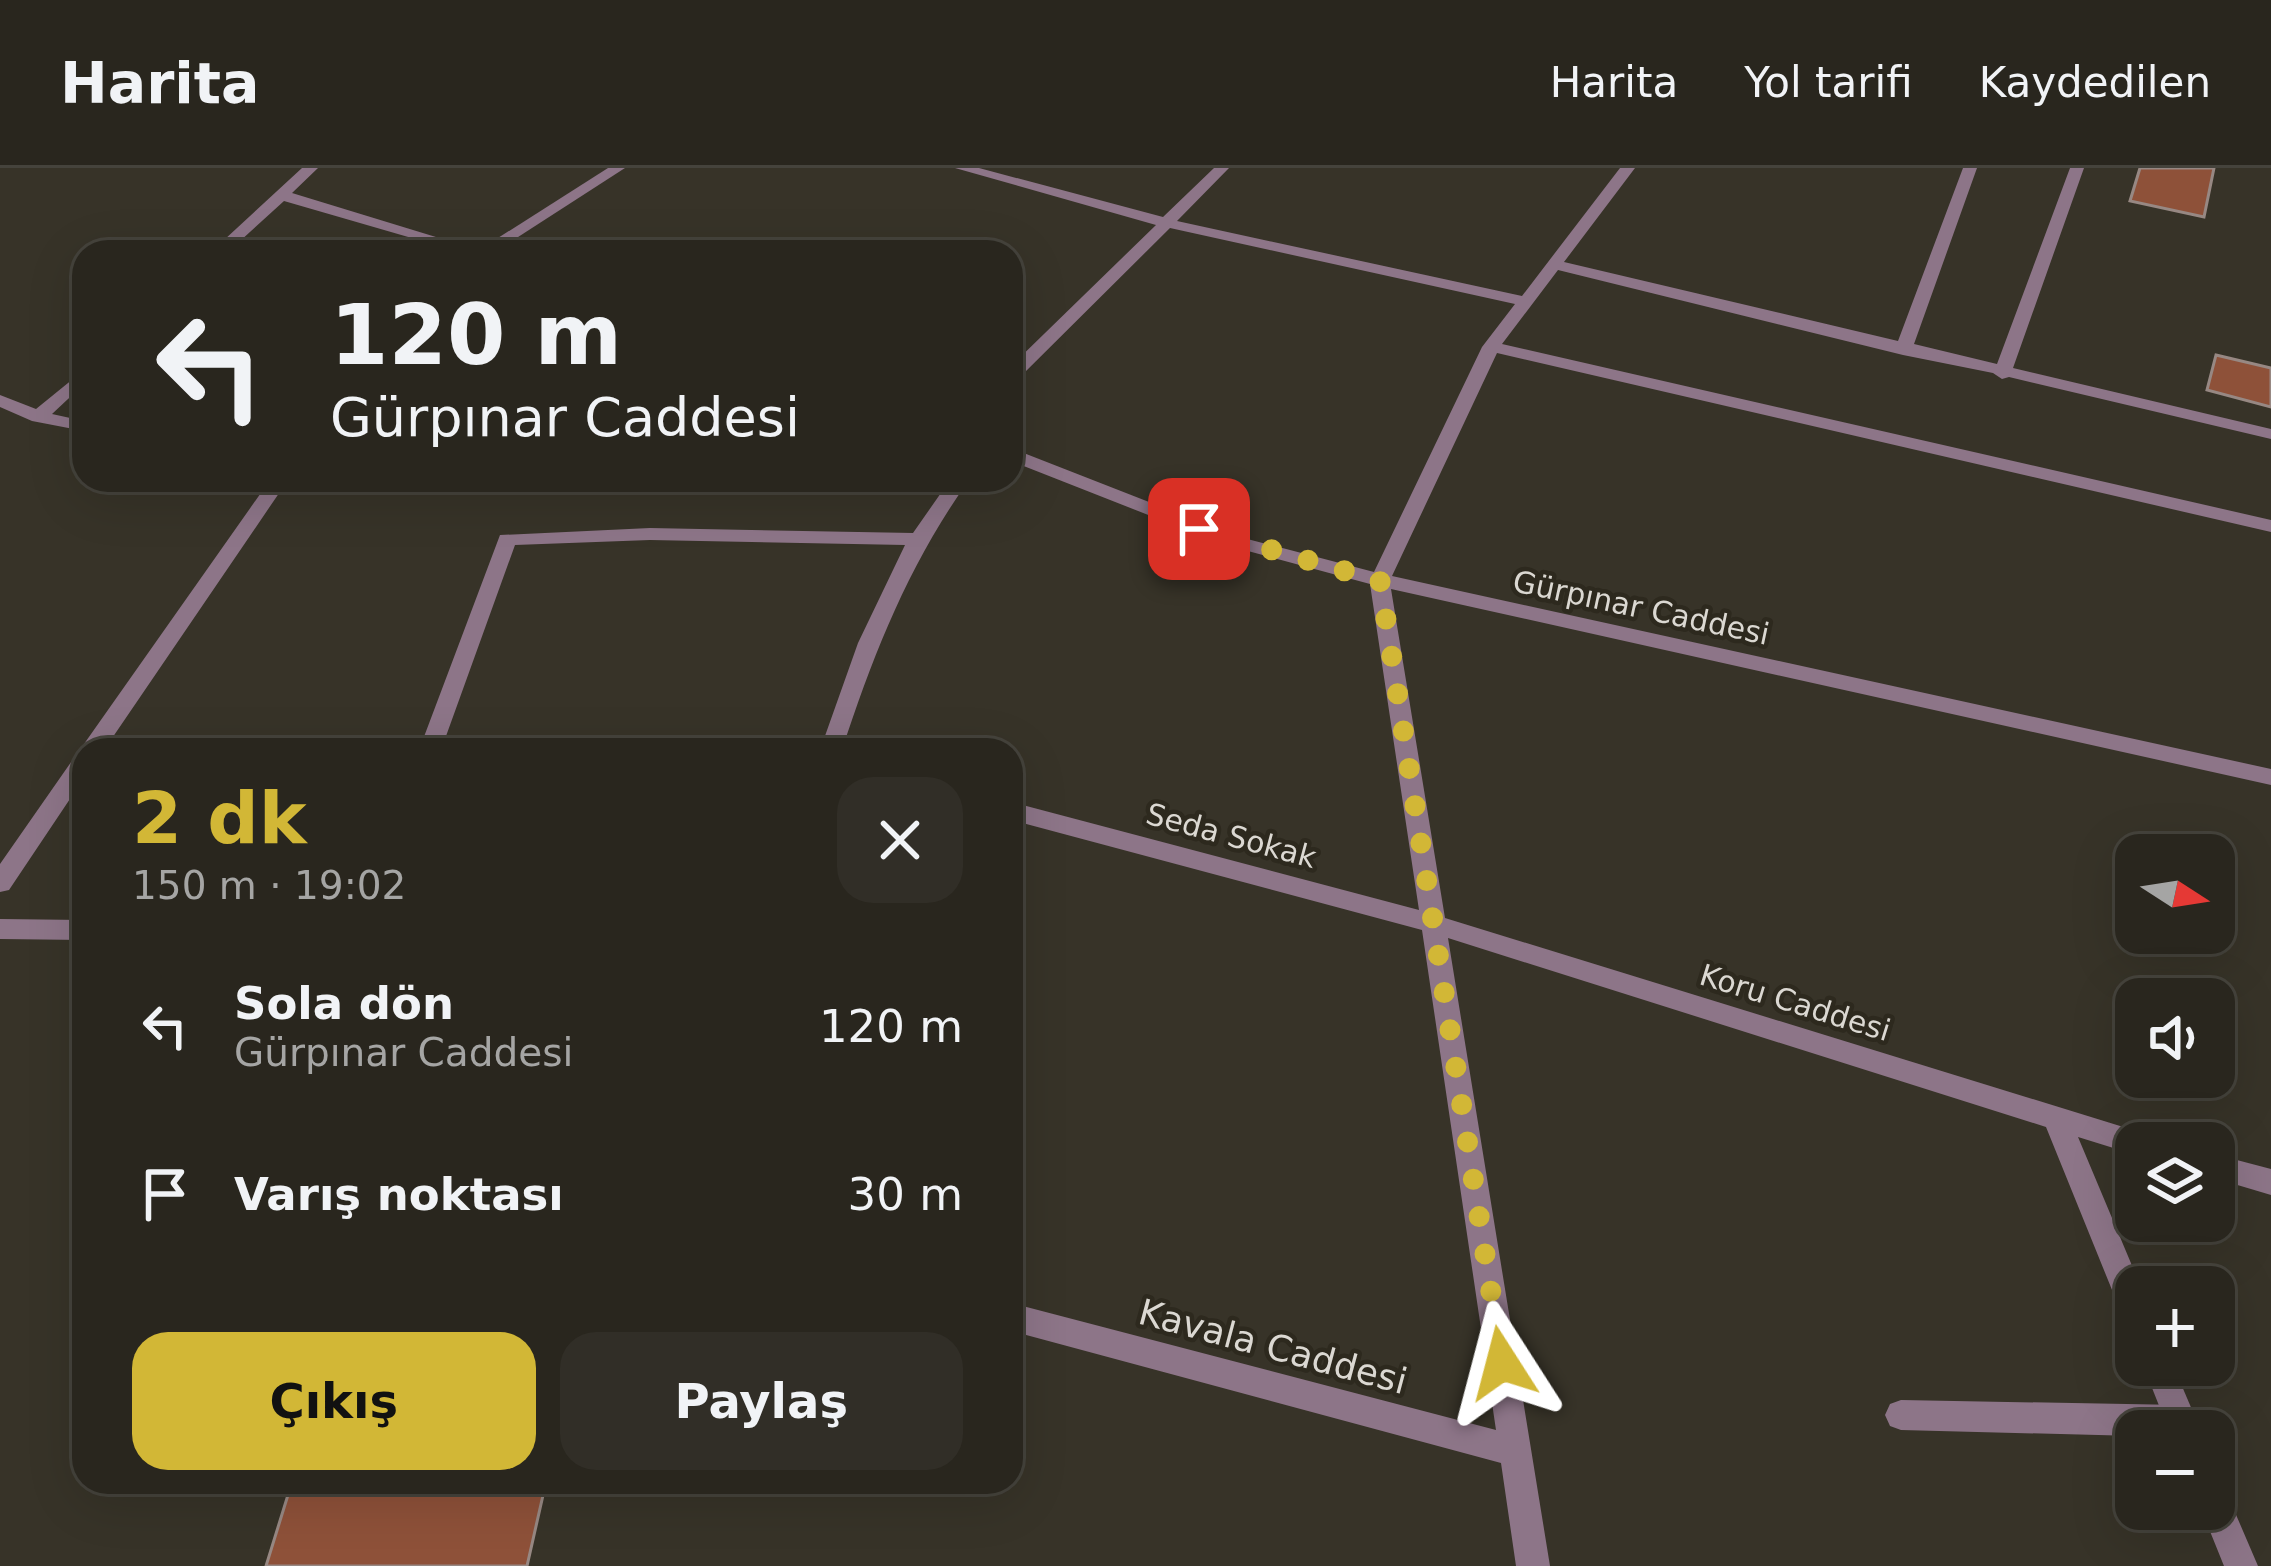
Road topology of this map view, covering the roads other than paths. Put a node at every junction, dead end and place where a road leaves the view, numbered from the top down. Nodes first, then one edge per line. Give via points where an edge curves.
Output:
1 (310, 168) edge
2 (618, 168) edge
3 (962, 168) edge
4 (1222, 168) edge
5 (1628, 168) edge
6 (1970, 168) edge
7 (2077, 168) edge
8 (281, 195) junction
9 (1167, 223) junction
10 (232, 240) edge
11 (438, 240) edge
12 (500, 240) edge
13 (1553, 264) junction
14 (1524, 301) junction
15 (1491, 347) junction
16 (1903, 350) junction
17 (1023, 364) edge
18 (2002, 374) junction
19 (72, 386) edge
20 (0, 400) edge
21 (38, 417) junction
22 (72, 424) edge
23 (2271, 434) edge
24 (1023, 459) edge
25 (271, 492) edge
26 (950, 492) edge
27 (2271, 526) edge
28 (914, 539) junction
29 (1380, 581) junction
30 (100, 738) edge
31 (434, 738) edge
32 (835, 738) edge
33 (2271, 777) edge
34 (72, 778) edge
35 (1023, 815) edge
36 (0, 883) edge
37 (1434, 924) junction
38 (0, 929) edge
39 (72, 930) edge
40 (2056, 1120) junction
41 (2115, 1137) edge
42 (2235, 1172) edge
43 (2271, 1182) edge
44 (2117, 1266) edge
45 (1023, 1320) edge
46 (1900, 1415) dead end
47 (2115, 1423) edge
48 (1516, 1451) junction
49 (2226, 1530) edge
50 (1533, 1566) edge
51 (2241, 1566) edge

1 - 8 street
2 - 12 street
3 - 9 street
4 - 9 street
5 - 13 street
6 - 16 street
7 - 18 street
8 - 10 street
8 - 11 street
9 - 14 street
9 - 17 street
13 - 14 street
13 - 16 street
14 - 15 street
15 - 27 street
15 - 29 street
16 - 18 street
18 - 23 street
19 - 21 street
20 - 21 street
21 - 22 street
24 - 29 street, Gürpınar Caddesi via 1229,540
25 - 30 street
26 - 28 street
28 - 31 street via 507,538
28 - 32 street
29 - 33 street, Gürpınar Caddesi
29 - 37 street
34 - 36 street
35 - 37 street, Seda Sokak
37 - 40 street, Koru Caddesi
37 - 48 street
38 - 39 street
40 - 41 street, Koru Caddesi
40 - 44 street
42 - 43 street
45 - 48 street, Kavala Caddesi
46 - 47 street
48 - 50 street
49 - 51 street

